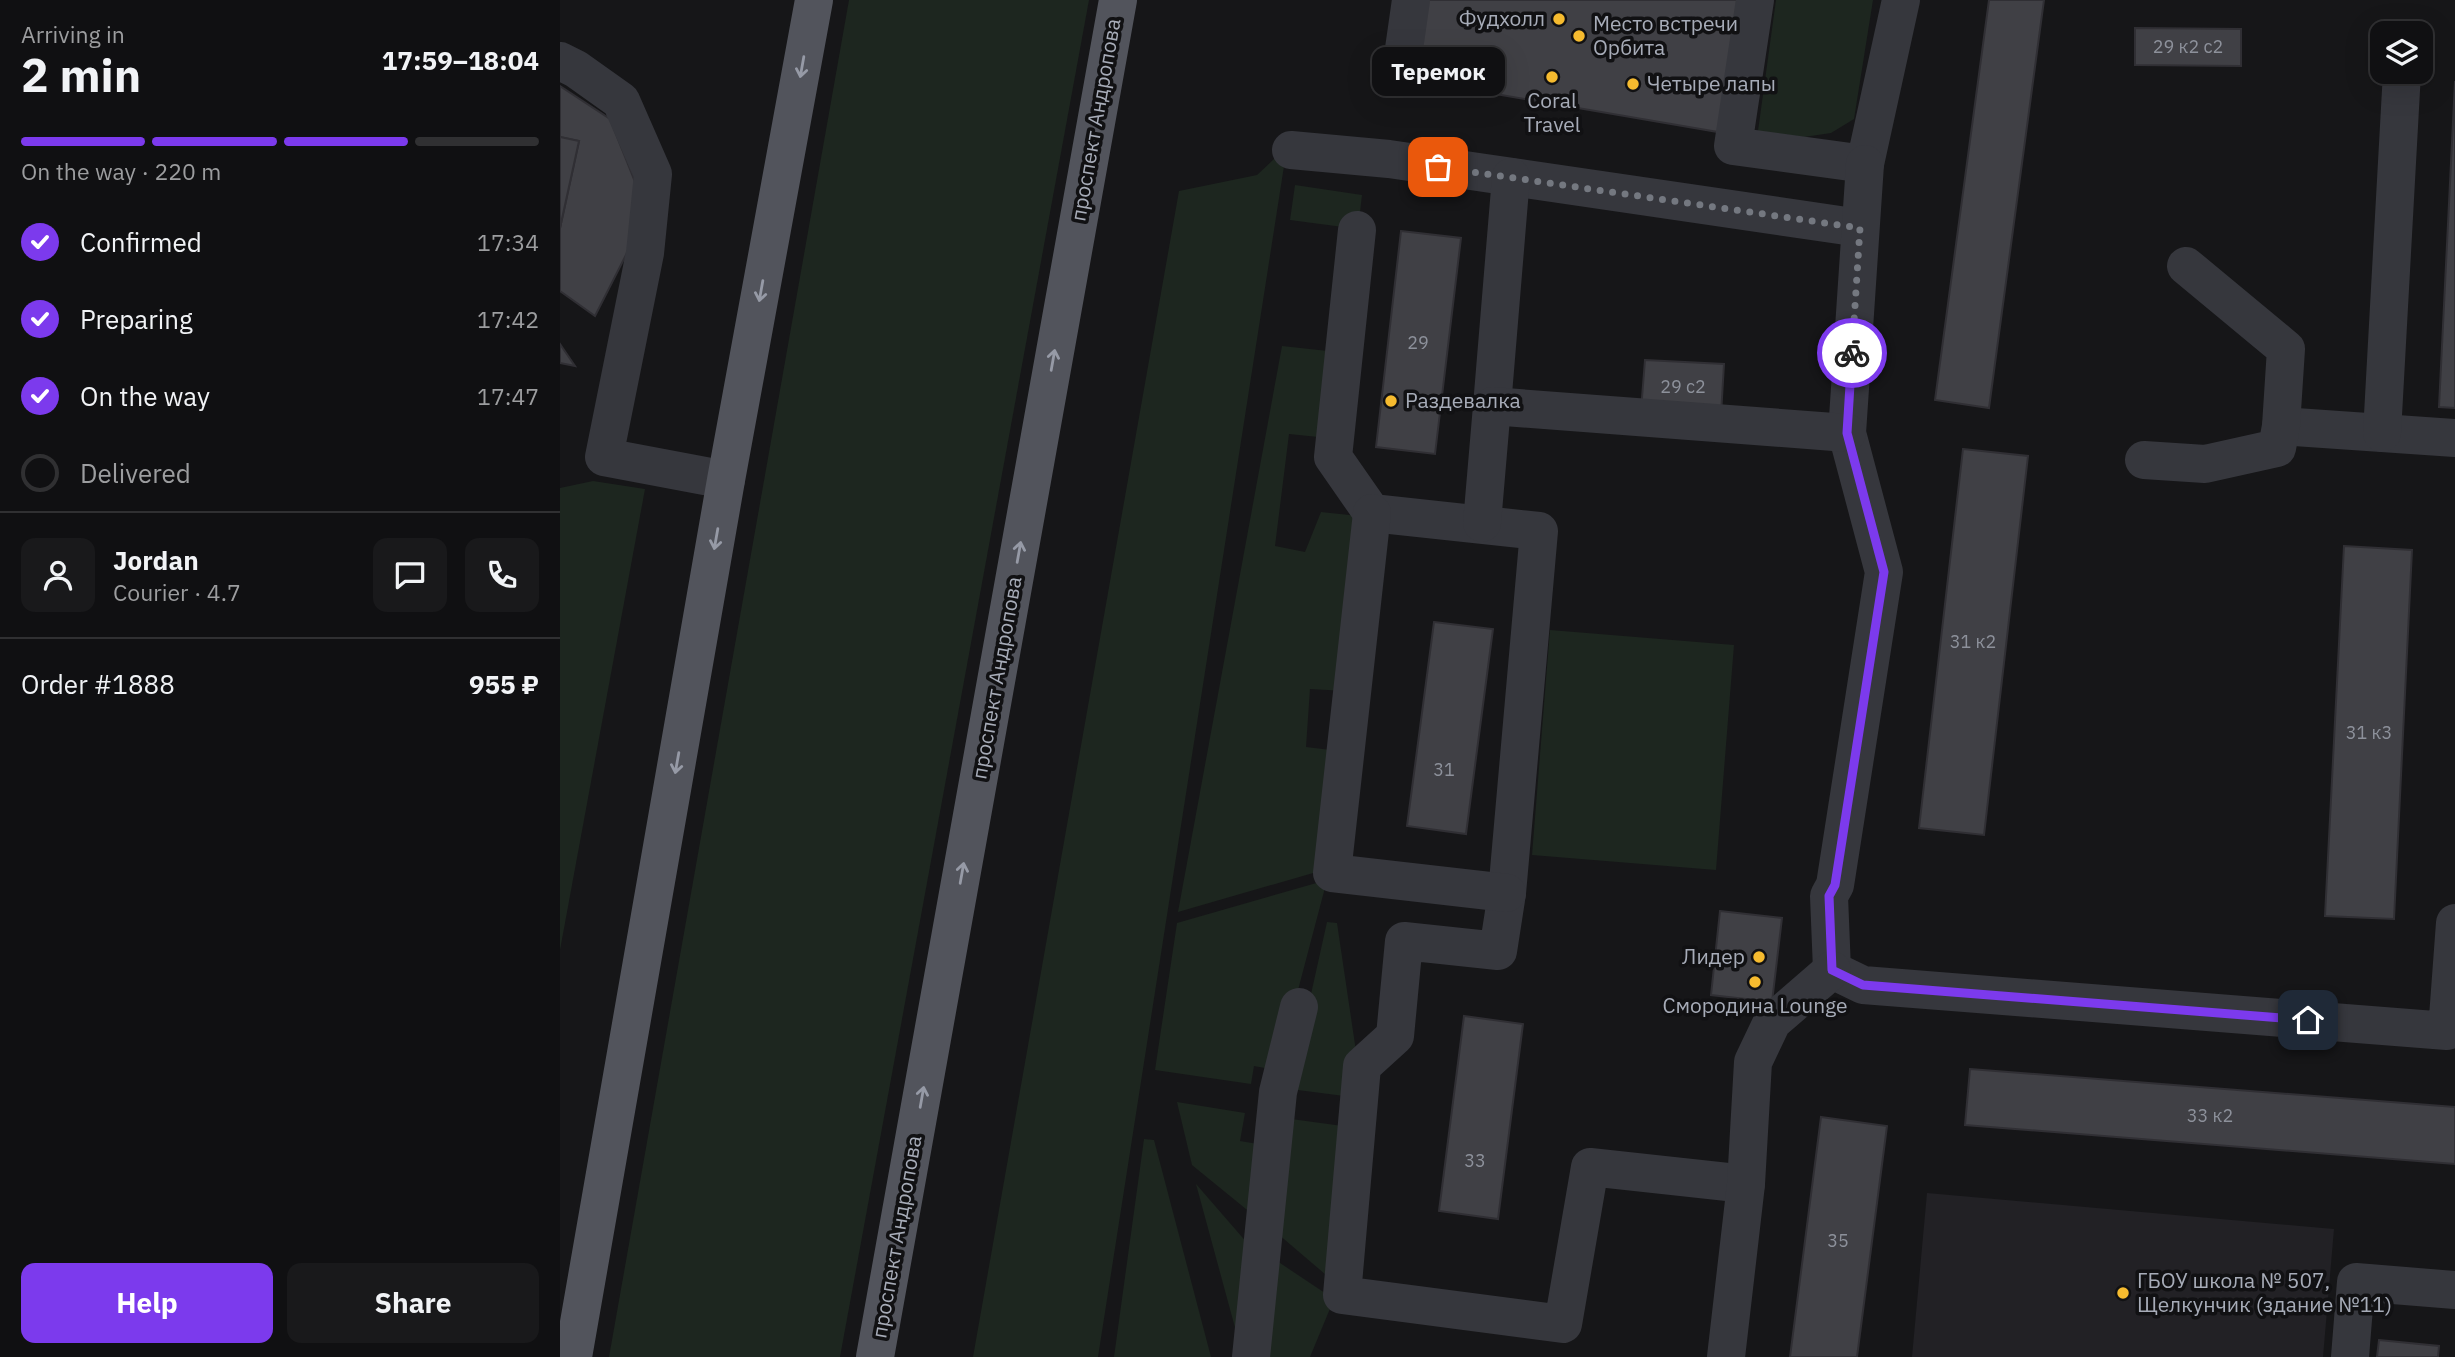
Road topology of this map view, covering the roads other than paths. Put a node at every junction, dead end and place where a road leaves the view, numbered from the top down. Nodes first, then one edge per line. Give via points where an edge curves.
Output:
1 (814, 0) edge
2 (1118, 0) edge
3 (1411, 0) edge
4 (1755, 0) edge
5 (1901, 0) edge
6 (560, 61) edge
7 (1402, 63) dead end
8 (2401, 84) edge
9 (1291, 150) dead end
10 (1865, 164) junction
11 (1511, 177) junction
12 (1860, 228) junction
13 (1357, 230) dead end
14 (2186, 267) dead end
15 (1492, 406) junction
16 (2281, 426) junction
17 (1847, 433) junction
18 (2382, 433) junction
19 (2455, 438) edge
20 (2144, 460) dead end
21 (726, 480) junction
22 (1372, 513) junction
23 (1482, 523) junction
24 (1507, 892) junction
25 (2455, 923) edge
26 (1832, 970) junction
27 (1299, 1007) dead end
28 (2451, 1033) edge
29 (1746, 1184) junction
30 (2455, 1290) edge
31 (573, 1357) edge
32 (875, 1357) edge
33 (1251, 1357) edge
34 (1726, 1357) edge
35 (2350, 1357) edge

1 -> 21 main road
32 -> 2 main road, проспект Андропова
3 - 7 lane
4 - 10 lane via 1733,146
5 - 10 lane
6 - 21 lane via 621,101 653,174 645,253 604,457
8 - 18 lane
9 - 11 lane
10 - 12 lane
11 - 12 lane
11 - 15 lane
12 - 17 lane
13 - 22 lane via 1333,457
14 - 16 lane via 2286,349
15 - 17 lane
15 - 23 lane
16 - 18 lane
16 - 20 lane via 2277,448 2205,464
17 - 26 lane via 1884,572 1835,885 1829,896
18 - 19 lane
21 -> 31 main road
22 - 23 lane
22 - 24 lane via 1332,873
23 - 24 lane via 1539,531
24 - 29 lane via 1498,951 1404,941 1395,1036 1362,1066 1342,1296 1563,1324 1590,1167
25 - 28 lane
26 - 28 lane via 1863,985
26 - 29 lane via 1772,1022 1753,1062
27 - 33 lane via 1278,1092
29 - 34 lane
30 - 35 lane via 2356,1282

